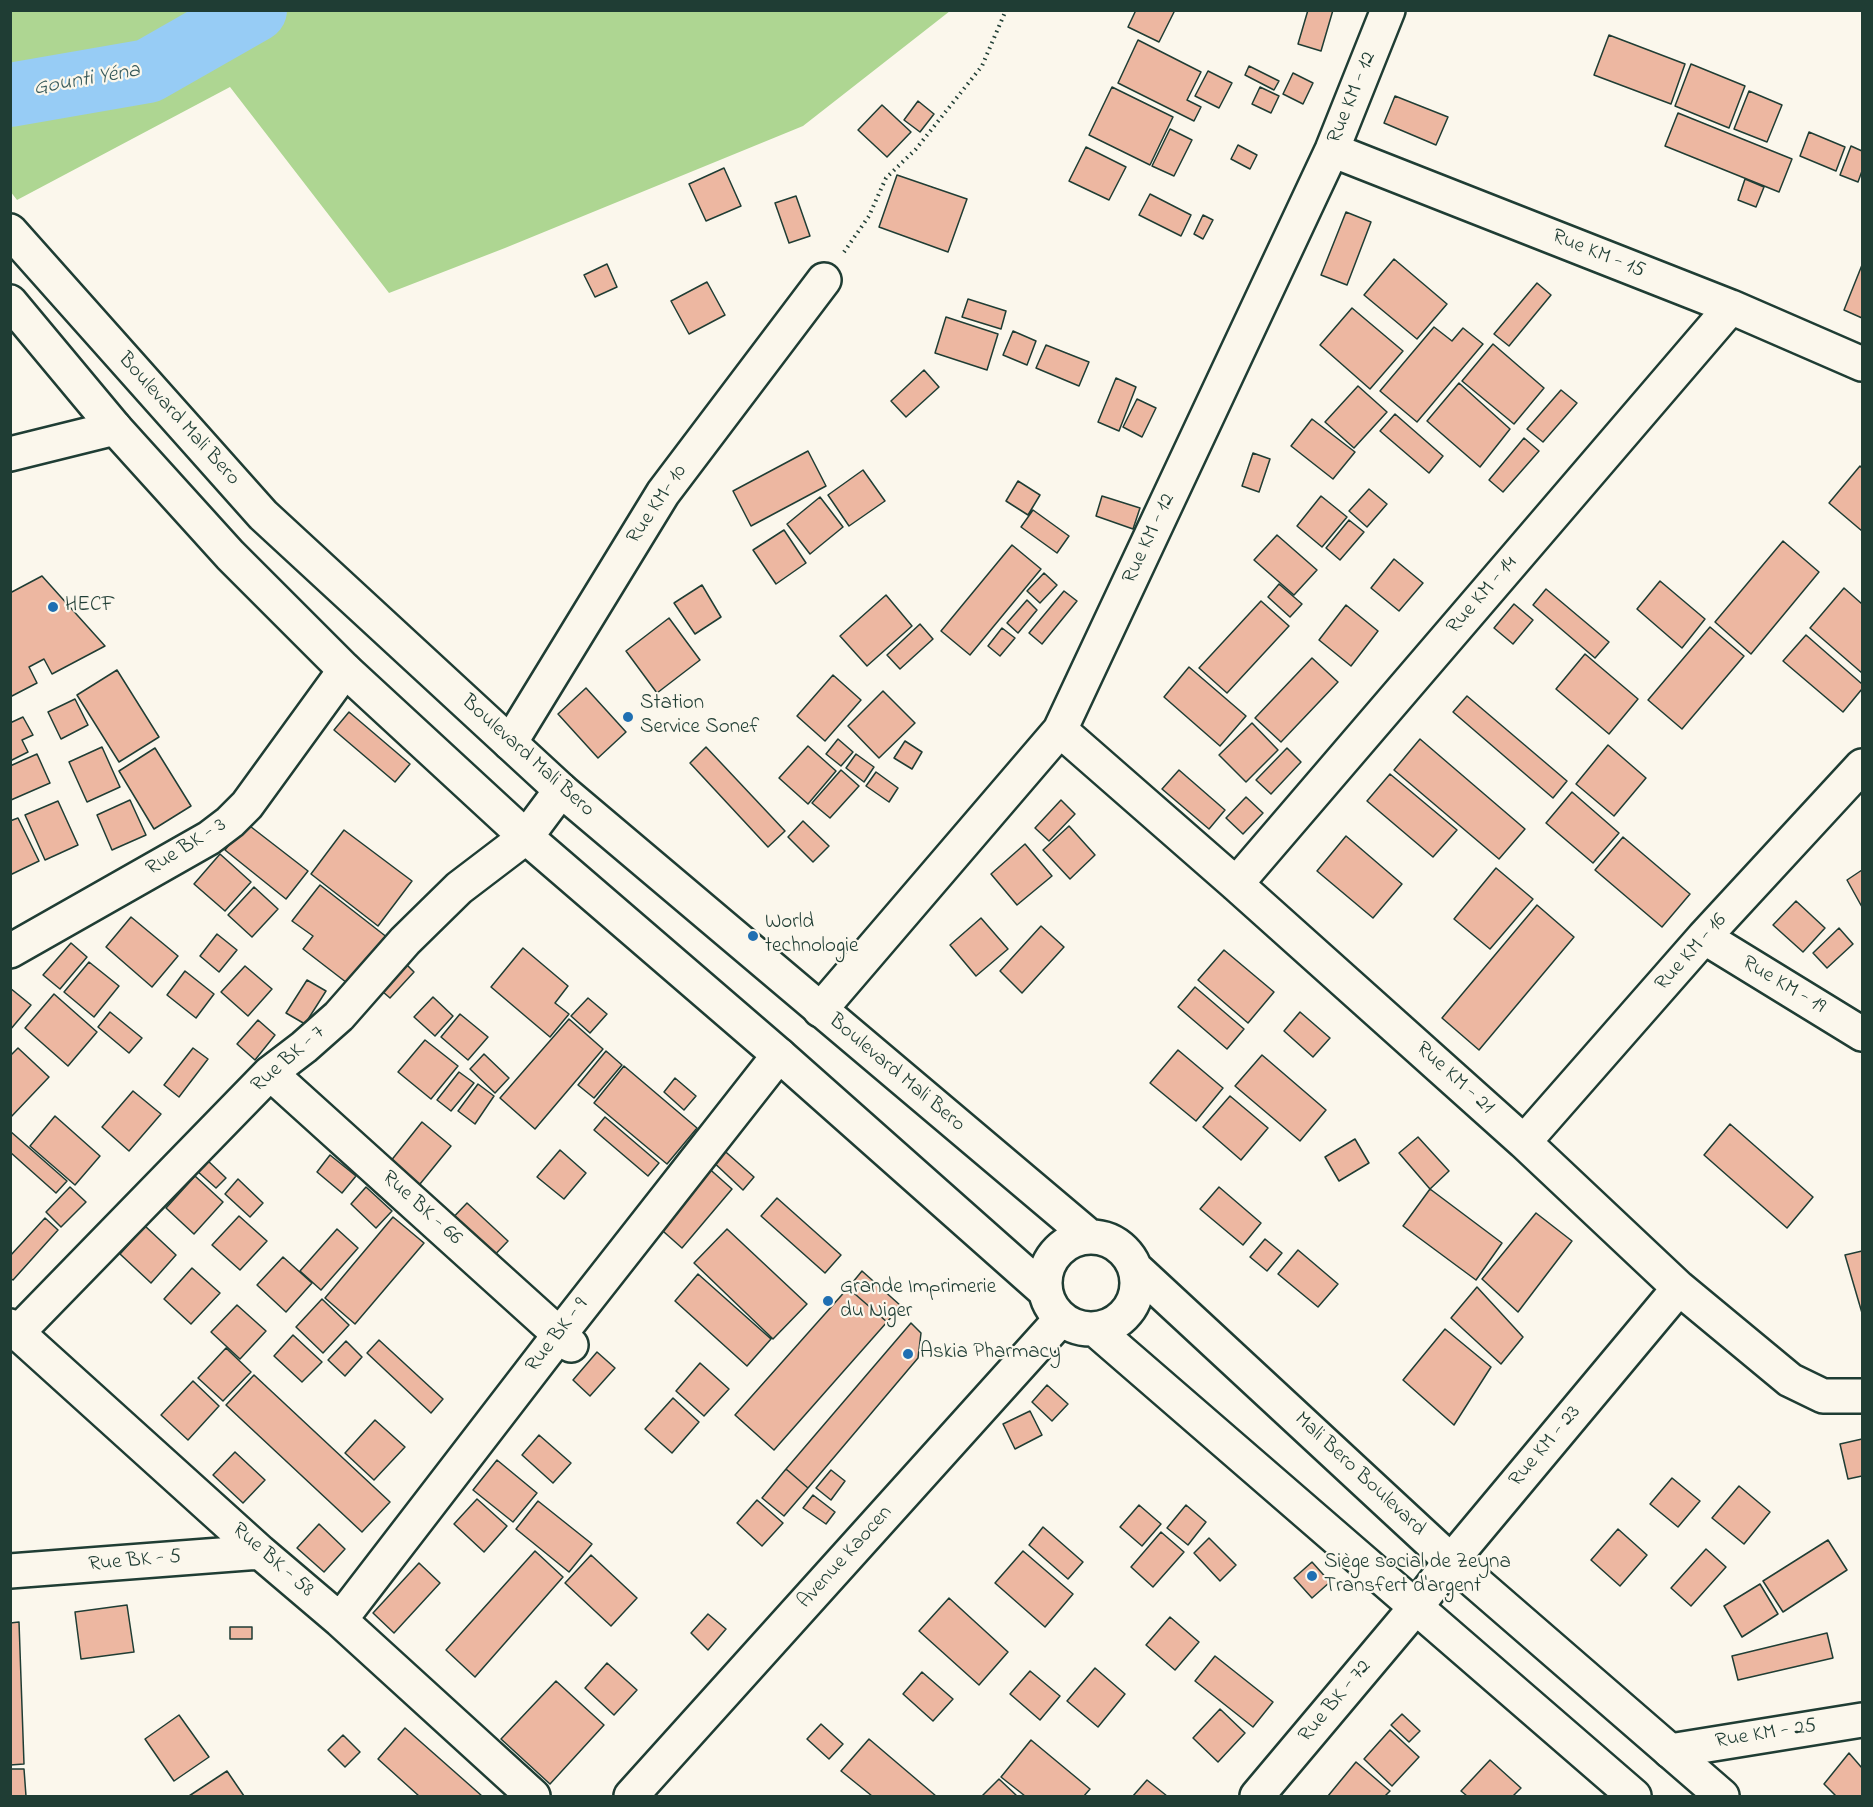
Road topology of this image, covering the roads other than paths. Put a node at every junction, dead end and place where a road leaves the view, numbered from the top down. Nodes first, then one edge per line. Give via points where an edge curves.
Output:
1 (1388, 10) edge
2 (1332, 150) junction
3 (10, 231) edge
4 (824, 280) road end
5 (10, 302) edge
6 (1731, 307) junction
7 (1863, 364) edge
8 (115, 428) junction
9 (10, 454) edge
10 (345, 670) junction
11 (1060, 730) junction
12 (510, 743) junction
13 (1863, 766) edge
14 (561, 790) junction
15 (526, 837) junction
16 (1236, 884) junction
17 (1704, 937) junction
18 (10, 951) edge
19 (820, 1010) junction
20 (1863, 1034) edge
21 (779, 1055) junction
22 (270, 1073) junction
23 (1524, 1142) junction
24 (1089, 1236) junction
25 (1135, 1268) junction
26 (1679, 1288) junction
27 (1053, 1305) junction
28 (14, 1330) edge
29 (1096, 1330) junction
30 (565, 1340) junction
31 (1863, 1396) edge
32 (260, 1552) junction
33 (1451, 1561) junction
34 (10, 1571) edge
35 (1416, 1607) junction
36 (340, 1620) junction
37 (1863, 1720) edge
38 (1670, 1750) junction
39 (533, 1797) edge
40 (631, 1797) edge
41 (1257, 1797) edge
42 (1634, 1797) edge
43 (1722, 1797) edge

1 - 2 street, Rue KM - 12
2 - 6 street, Rue KM - 15
2 - 11 street, Rue KM - 12
3 - 12 street, Boulevard Mali Bero via 263,515
4 - 12 street, Rue KM- 10 via 663,493
5 - 8 street
6 - 7 street, Rue KM - 15
6 - 16 street, Rue KM - 14
8 - 9 street
8 - 10 street via 230,555
10 - 15 street
10 - 18 street, Rue BK - 3 via 247,805 230,822 209,838
11 - 16 street, Rue KM - 21
11 - 19 street, Rue KM - 12
12 - 14 street, Boulevard Mali Bero
13 - 17 street, Rue KM - 16
14 - 15 street, Rue BK - 7
14 - 19 street, Boulevard Mali Bero
15 - 21 street
15 - 22 street, Rue BK - 7 via 459,888 405,941 339,1016
16 - 23 street, Rue KM - 21
17 - 20 street, Rue KM - 19
17 - 23 street, Rue KM - 16
19 - 24 street, Boulevard Mali Bero
21 - 27 street
21 - 30 street, Rue BK - 9
22 - 28 street, Rue BK - 7
22 - 30 street, Rue BK - 66
23 - 26 street, Rue KM - 21
24 - 25 street via 1104,1238 1122,1248
24 - 27 street via 1058,1250 1048,1265 1045,1275
25 - 29 street via 1137,1292 1131,1308 1112,1325
25 - 33 street, Mali Bero Boulevard
26 - 31 street, Rue KM - 21 via 1790,1380 1823,1396
26 - 33 street, Rue KM - 23
27 - 29 street via 1074,1327
27 - 40 street, Avenue Kaocen
28 - 32 street, Rue BK - 58
29 - 35 street
30 - 36 street, Rue BK - 9
32 - 34 street, Rue BK - 5
32 - 36 street, Rue BK - 58
33 - 35 street, Rue KM - 23
33 - 38 street, Mali Bero Boulevard
35 - 41 street, Rue BK - 72
35 - 42 street
36 - 39 street, Rue BK - 58
37 - 38 street, Rue KM - 25
38 - 43 street, Mali Bero Boulevard

